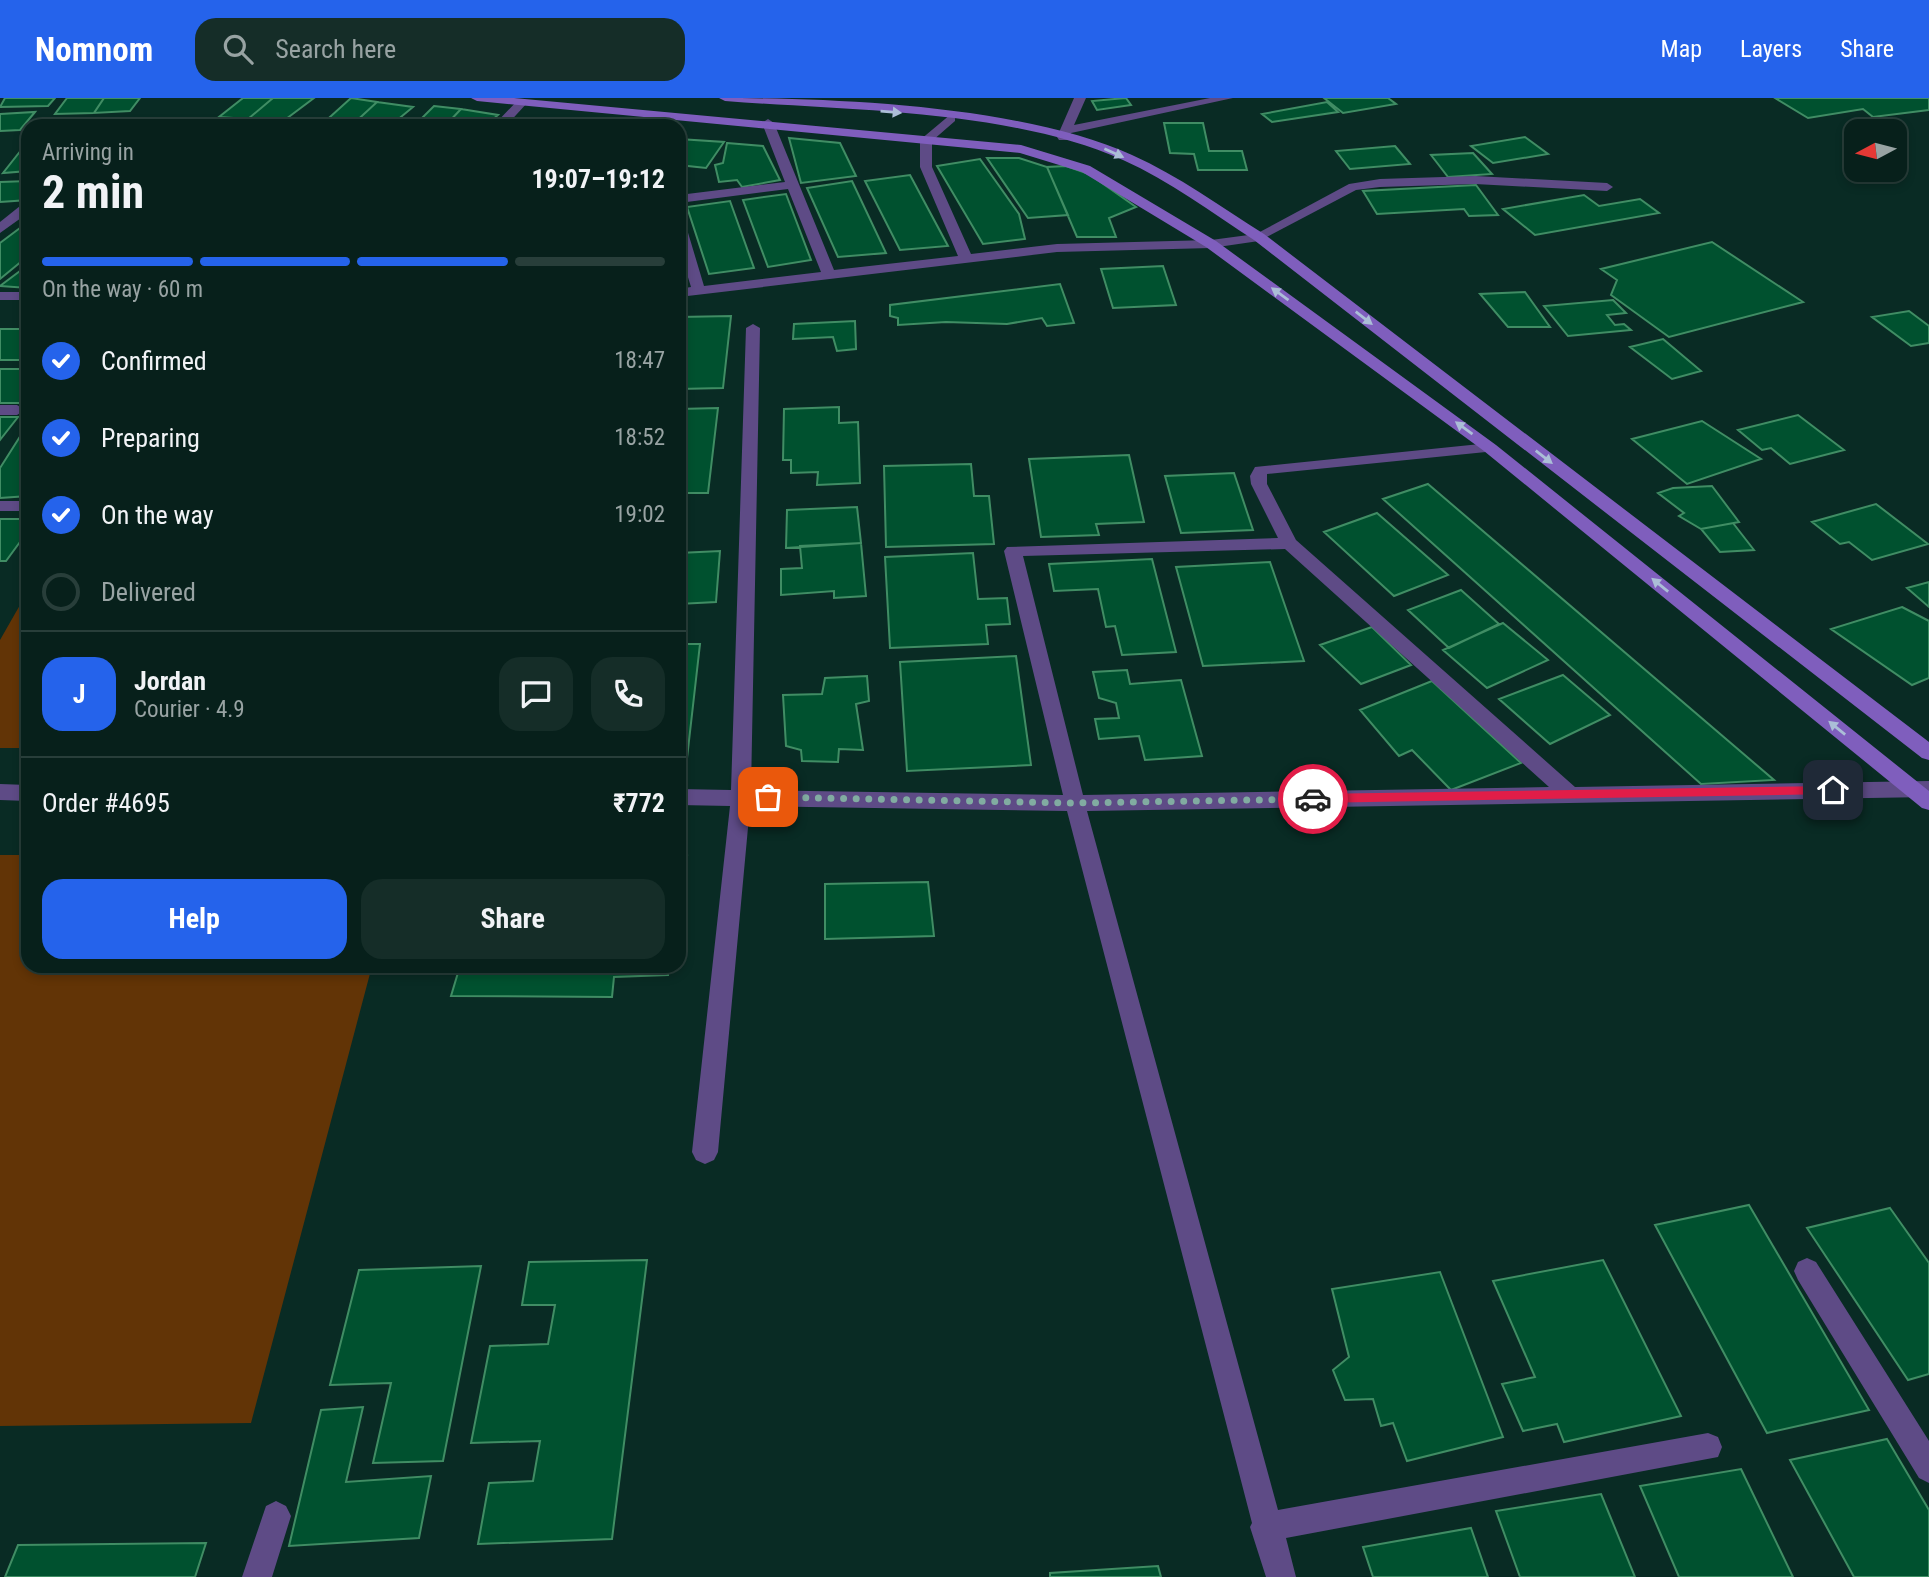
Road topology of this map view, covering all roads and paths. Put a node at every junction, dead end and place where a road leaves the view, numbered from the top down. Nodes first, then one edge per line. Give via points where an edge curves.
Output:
1 (477, 98) edge
2 (725, 98) edge
3 (1080, 98) edge
4 (1227, 98) edge
5 (522, 102) junction
6 (951, 118) junction
7 (506, 119) edge
8 (768, 123) junction
9 (1065, 134) junction
10 (926, 140) junction
11 (791, 185) junction
12 (1607, 187) dead end
13 (686, 198) edge
14 (21, 209) edge
15 (0, 210) edge
16 (21, 213) edge
17 (0, 229) edge
18 (1259, 237) junction
19 (1211, 244) junction
20 (686, 249) edge
21 (966, 258) junction
22 (830, 275) junction
23 (699, 291) junction
24 (686, 292) edge
25 (0, 296) edge
26 (21, 296) edge
27 (753, 328) dead end
28 (0, 410) edge
29 (17, 410) dead end
30 (1490, 448) junction
31 (0, 506) edge
32 (21, 506) edge
33 (1289, 542) junction
34 (1929, 753) edge
35 (1921, 789) edge
36 (0, 792) edge
37 (21, 793) edge
38 (1569, 794) junction
39 (741, 796) junction
40 (686, 797) edge
41 (1929, 802) edge
42 (1075, 803) junction
43 (705, 1152) dead end
44 (1807, 1271) dead end
45 (1708, 1447) dead end
46 (1929, 1468) edge
47 (276, 1516) dead end
48 (1265, 1527) junction
49 (257, 1577) edge
50 (1281, 1577) edge

1 - 5 street
2 -> 6 street
3 - 9 street
4 - 9 street
5 - 7 street
5 - 8 street
6 - 9 street
6 - 10 street
8 - 10 street
8 - 11 street
9 -> 18 street via 1170,181
10 - 19 street via 1021,149 1086,169
10 - 21 street via 926,167
11 - 13 street
11 - 22 street
12 - 18 street via 1475,180 1353,187
14 - 15 street
16 - 17 street
18 - 19 street
18 -> 34 street
19 - 21 street via 1057,248
30 -> 19 street
20 - 23 street
21 - 22 street
22 - 23 street
23 - 24 street
25 - 26 street
27 - 39 street
28 - 29 street
30 - 33 street via 1261,470 1259,484
35 -> 30 street
31 - 32 street
33 - 38 street
33 - 42 street via 1013,551
35 - 38 street
35 - 41 street
36 - 37 street
38 - 42 street
39 - 40 street
39 - 42 street
39 - 43 street
42 - 48 street
44 - 46 street
45 - 48 street
47 - 49 street
48 - 50 street

